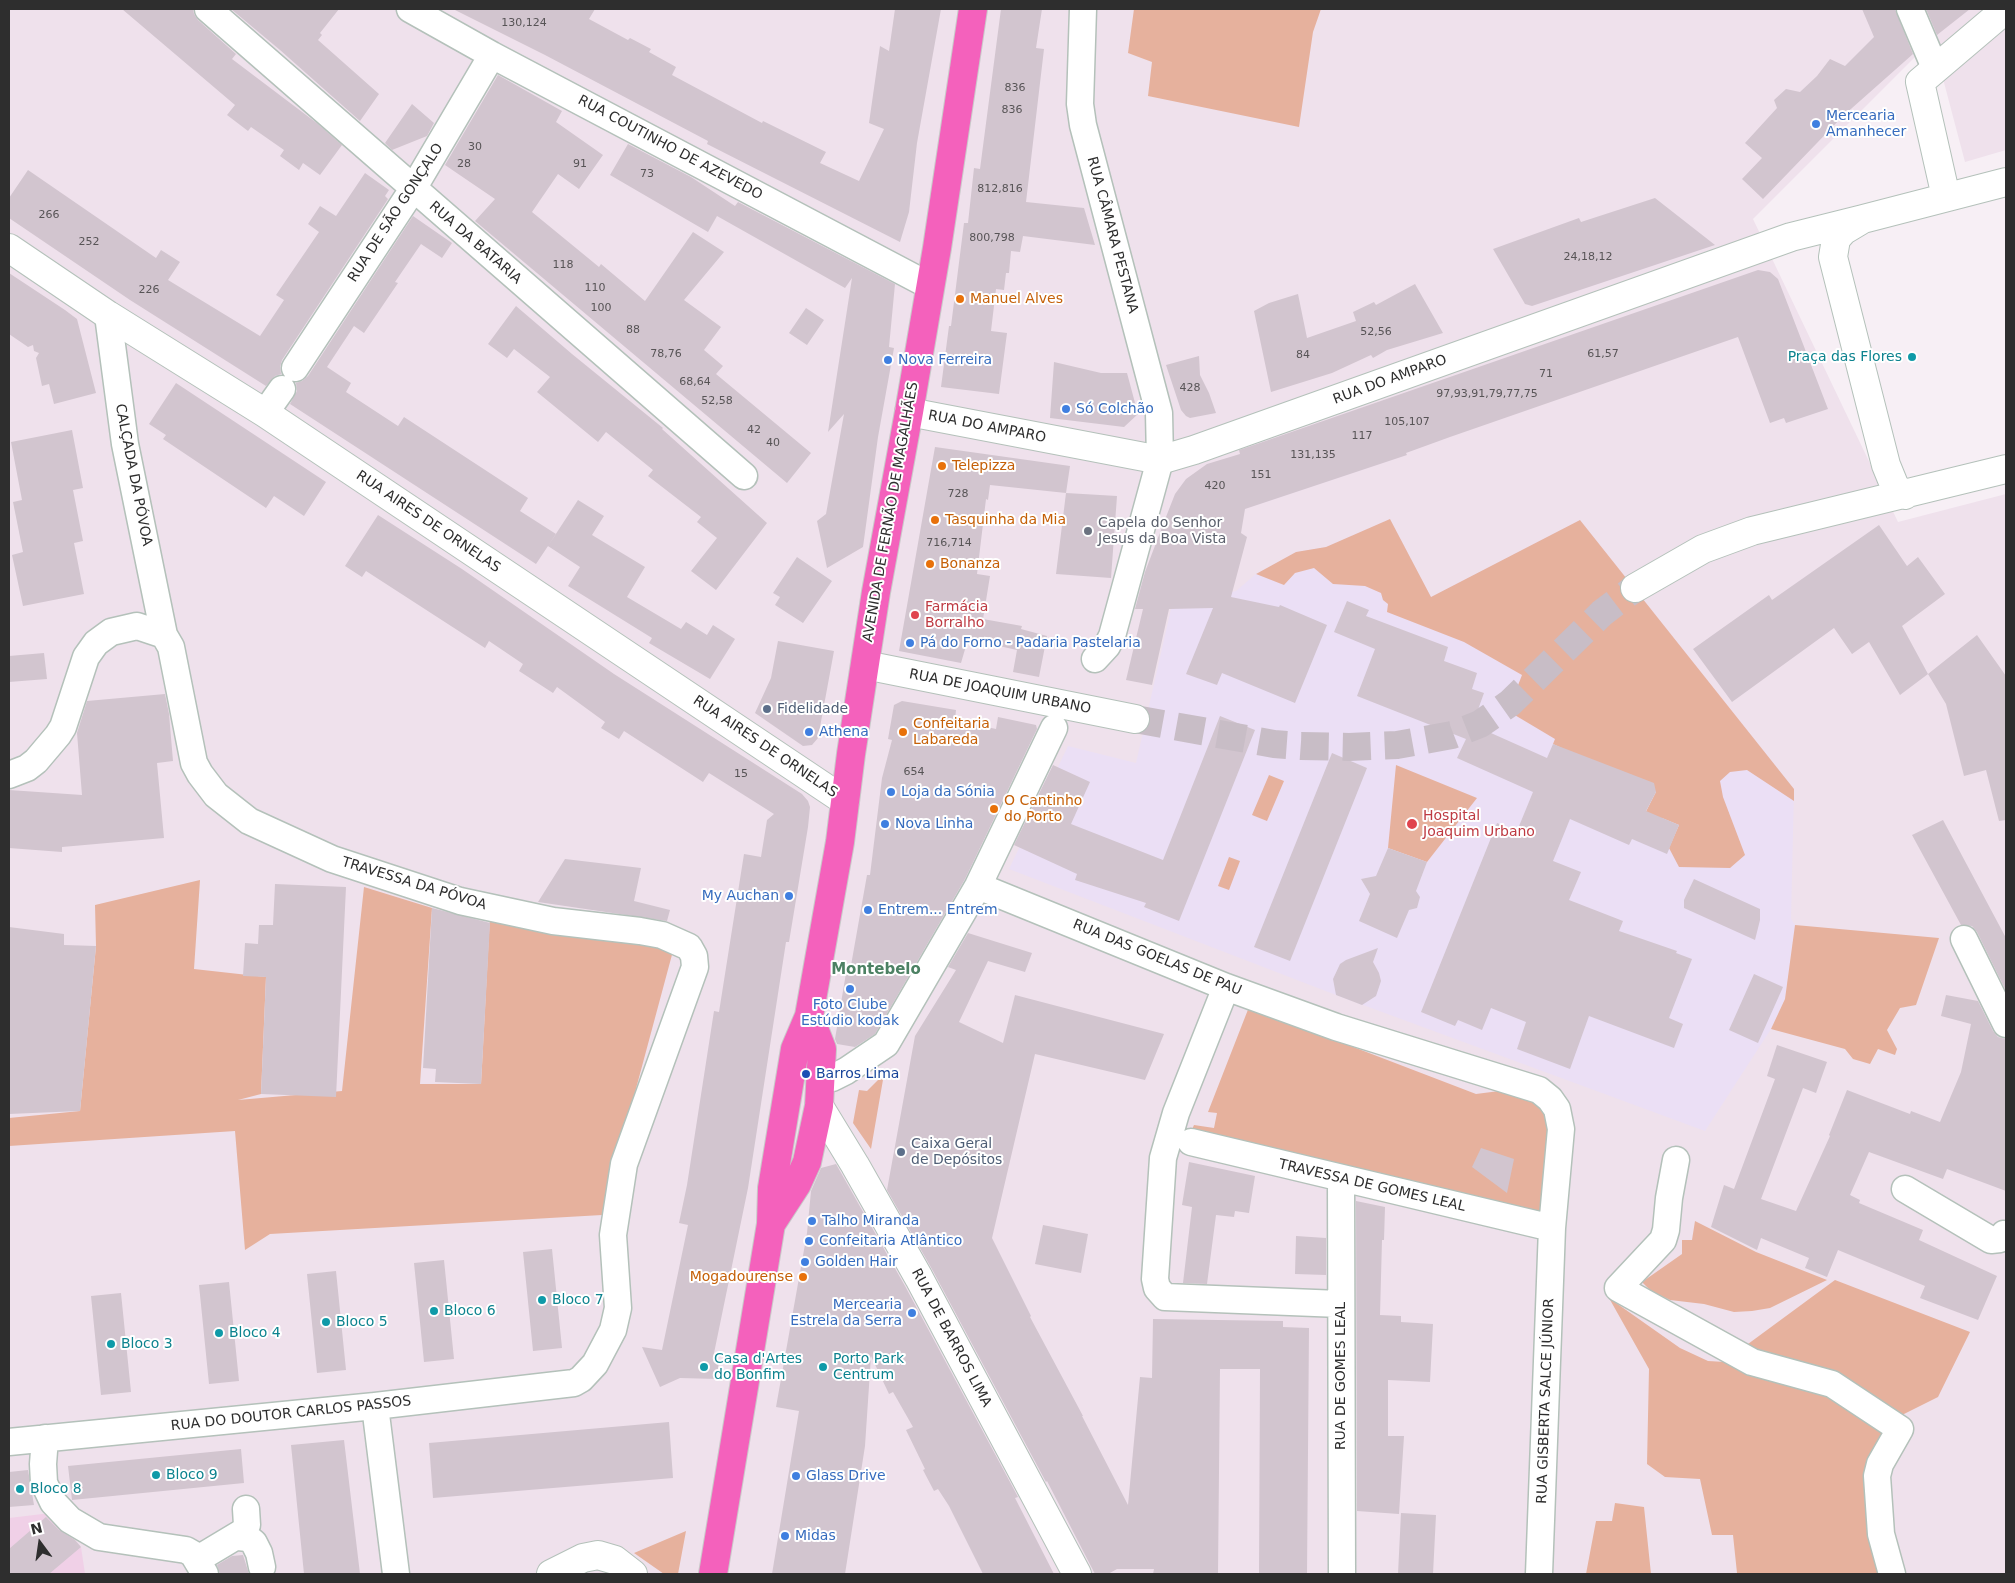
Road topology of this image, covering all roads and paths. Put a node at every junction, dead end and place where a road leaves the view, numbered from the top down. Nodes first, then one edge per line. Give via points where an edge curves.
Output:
1 (208, 9) edge
2 (410, 9) edge
3 (973, 9) edge
4 (1083, 9) edge
5 (1910, 9) edge
6 (2006, 9) edge
7 (492, 55) junction
8 (1935, 68) junction
9 (2006, 182) edge
10 (413, 189) junction
11 (1946, 196) junction
12 (1862, 219) junction
13 (9, 248) edge
14 (930, 286) junction
15 (108, 315) junction
16 (909, 412) junction
17 (266, 413) junction
18 (1160, 460) junction
19 (2006, 469) edge
20 (744, 476) dead end
21 (1905, 495) junction
22 (1635, 588) tunnel mouth
23 (164, 635) junction
24 (1095, 659) dead end
25 (865, 665) junction
26 (1135, 719) tunnel mouth
27 (1049, 738) dead end
28 (9, 775) edge
29 (845, 801) junction
30 (978, 886) junction
31 (1964, 939) dead end
32 (1226, 987) junction
33 (809, 1016) junction
34 (2006, 1024) edge
35 (820, 1093) junction
36 (1191, 1142) dead end
37 (1676, 1160) dead end
38 (1340, 1178) junction
39 (1905, 1189) dead end
40 (771, 1224) junction
41 (1552, 1228) junction
42 (2004, 1234) dead end
43 (1340, 1304) junction
44 (574, 1383) joint
45 (375, 1406) junction
46 (45, 1438) junction
47 (9, 1442) edge
48 (246, 1509) dead end
49 (238, 1537) junction
50 (201, 1567) edge
51 (262, 1567) dead end
52 (396, 1574) edge
53 (551, 1574) edge
54 (633, 1574) edge
55 (713, 1574) edge
56 (1077, 1574) edge
57 (1342, 1574) edge
58 (1539, 1574) edge
59 (1892, 1574) edge

1 - 10 street, RUA DA BATARIA
2 - 7 street, RUA COUTINHO DE AZEVEDO
3 - 14 main road, AVENIDA DE FERNÃO DE MAGALHÃES
4 - 18 street, RUA CÂMARA PESTANA via 1080,104 1083,125 1159,413
5 - 8 street
6 - 8 main road
7 - 10 street, RUA DE SÃO GONÇALO
7 - 14 street, RUA COUTINHO DE AZEVEDO
8 - 11 main road via 1920,82
9 - 11 main road
10 - 17 street, RUA DE SÃO GONÇALO
10 - 20 street, RUA DA BATARIA
11 - 12 main road
12 - 18 main road, RUA DO AMPARO via 1791,236
12 - 21 main road via 1836,239 1833,257 1886,465 1895,486
13 - 15 main road, RUA AIRES DE ORNELAS
14 - 16 main road, AVENIDA DE FERNÃO DE MAGALHÃES
15 - 17 main road, RUA AIRES DE ORNELAS
15 - 23 street, CALÇADA DA PÓVOA via 125,444
16 - 18 main road, RUA DO AMPARO
16 - 25 main road, AVENIDA DE FERNÃO DE MAGALHÃES
17 - 29 main road, RUA AIRES DE ORNELAS
18 - 24 street, RUA CÂMARA PESTANA via 1112,636
19 - 21 main road
21 - 22 main road via 1752,531 1702,550
23 - 28 street via 137,626 124,627 110,632 96,643 86,657 58,735 36,761
23 - 44 street, TRAVESSA DA PÓVOA via 171,647 194,763 216,795 249,821 332,859 460,901 553,921 662,935 689,947 694,956 695,967 624,1164 613,1248 618,1308 613,1330 589,1372
25 - 26 main road, RUA DE JOAQUIM URBANO
25 - 29 main road, AVENIDA DE FERNÃO DE MAGALHÃES
27 - 30 street
29 - 33 main road, AVENIDA DE FERNÃO DE MAGALHÃES
30 - 32 street, RUA DAS GOELAS DE PAU
30 - 35 street via 886,1044 832,1078
31 - 34 street
32 - 41 street, RUA DAS GOELAS DE PAU via 1336,1027 1539,1090 1557,1109 1561,1129
32 - 43 street via 1176,1113 1163,1158 1157,1288 1165,1297
33 - 35 main road, AVENIDA DE FERNÃO DE MAGALHÃES via 822,1049
33 - 40 main road, AVENIDA DE FERNÃO DE MAGALHÃES via 795,1049 772,1188
35 - 40 main road, AVENIDA DE FERNÃO DE MAGALHÃES via 807,1162
35 - 56 main road, RUA DE BARROS LIMA via 855,1164
36 - 38 street, TRAVESSA DE GOMES LEAL
37 - 59 street via 1664,1240 1618,1288 1752,1362 1832,1384 1900,1429 1880,1464 1877,1476 1881,1534
38 - 41 street, TRAVESSA DE GOMES LEAL
38 - 43 street, RUA DE GOMES LEAL
39 - 42 street via 1991,1240 2000,1239
40 - 55 main road, AVENIDA DE FERNÃO DE MAGALHÃES
41 - 58 street, RUA GISBERTA SALCE JÚNIOR
43 - 57 street, RUA DE GOMES LEAL
44 - 45 street, RUA DO DOUTOR CARLOS PASSOS
45 - 46 street, RUA DO DOUTOR CARLOS PASSOS
45 - 52 street
46 - 47 street, RUA DO DOUTOR CARLOS PASSOS
46 - 50 street via 44,1483 53,1502 70,1520 99,1537 186,1550 193,1554
48 - 49 street via 247,1525
49 - 50 street
49 - 51 street via 248,1538 254,1543
53 - 54 main road via 583,1558 598,1555 615,1560

